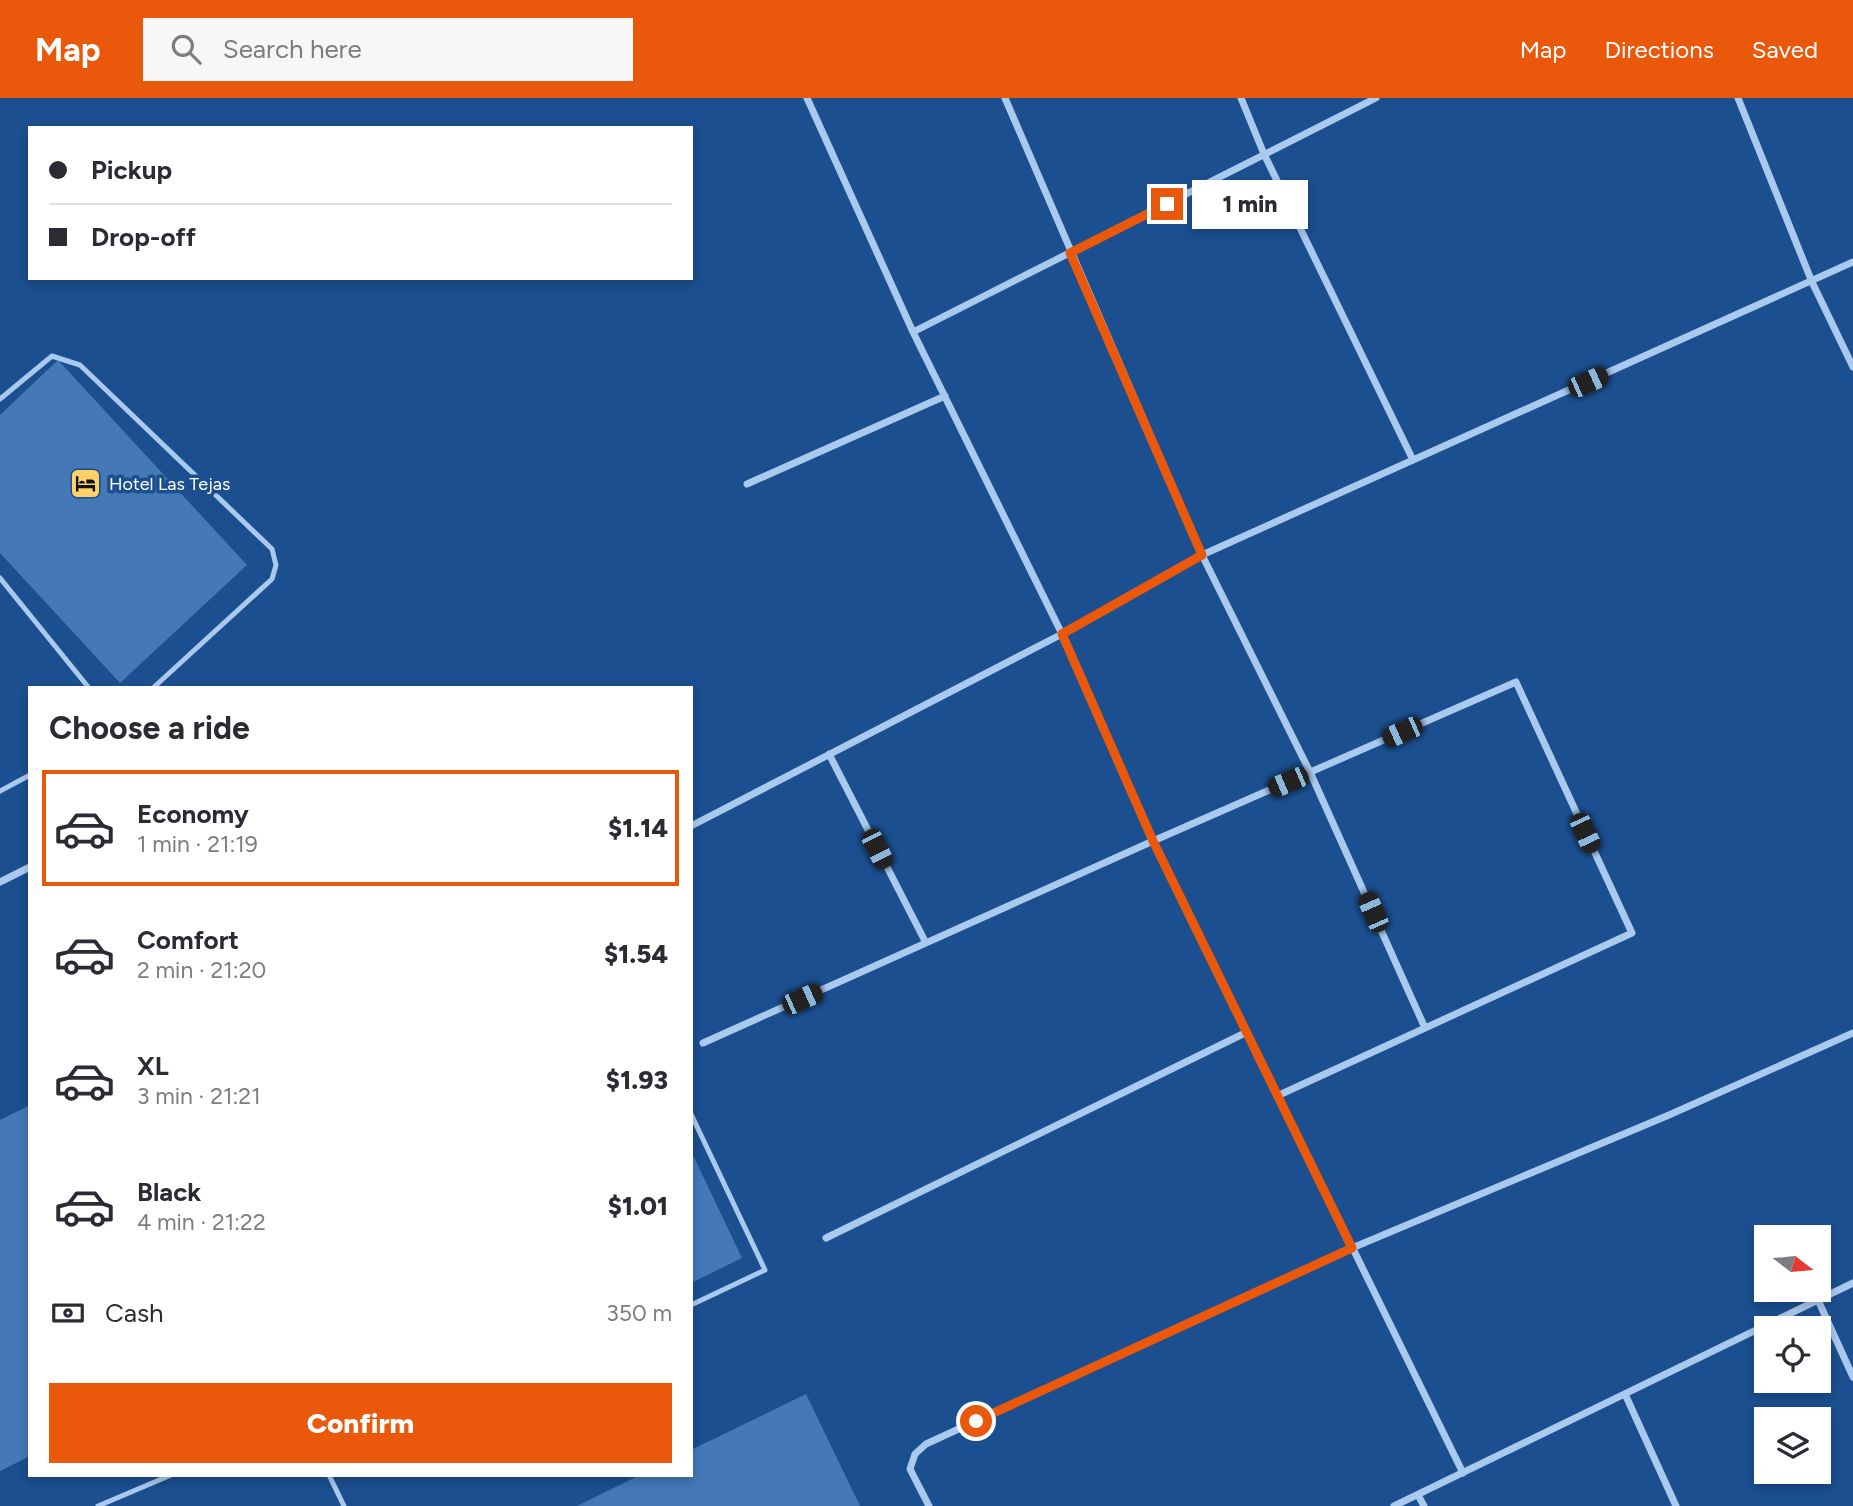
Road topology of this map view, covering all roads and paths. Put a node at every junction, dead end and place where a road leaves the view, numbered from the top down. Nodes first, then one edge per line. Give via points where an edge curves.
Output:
1 (807, 98) edge
2 (1005, 98) edge
3 (1241, 98) edge
4 (1376, 98) edge
5 (1750, 98) edge
6 (1739, 101) edge
7 (1264, 154) junction
8 (1070, 253) junction
9 (1853, 262) edge
10 (1812, 282) junction
11 (913, 332) junction
12 (1853, 367) edge
13 (945, 396) junction
14 (0, 399) edge
15 (1413, 460) junction
16 (747, 484) dead end
17 (1202, 555) junction
18 (0, 578) edge
19 (1062, 634) junction
20 (87, 686) edge
21 (155, 686) edge
22 (829, 754) junction
23 (1310, 772) junction
24 (28, 776) edge
25 (0, 791) edge
26 (693, 825) edge
27 (1153, 841) junction
28 (28, 868) edge
29 (0, 881) edge
30 (926, 943) junction
31 (1425, 1028) junction
32 (1247, 1032) junction
33 (1853, 1033) edge
34 (703, 1043) dead end
35 (1278, 1096) junction
36 (693, 1118) edge
37 (826, 1238) dead end
38 (1352, 1248) junction
39 (1853, 1283) edge
40 (1831, 1294) edge
41 (1814, 1302) edge
42 (1819, 1302) edge
43 (693, 1304) edge
44 (1853, 1377) edge
45 (1625, 1394) junction
46 (1463, 1473) junction
47 (165, 1477) edge
48 (330, 1477) edge
49 (1418, 1495) junction
50 (98, 1506) edge
51 (344, 1506) edge
52 (929, 1506) edge
53 (1394, 1506) edge
54 (1423, 1506) edge
55 (1676, 1506) edge

1 - 11 street
2 - 8 street
3 - 7 street
4 - 7 street
5 - 6 street
6 - 10 street
7 - 8 street
7 - 15 street
8 - 11 street
8 - 17 street
9 - 10 street
10 - 12 street
10 - 15 street
11 - 13 street
13 - 16 street
13 - 19 street
14 - 21 lane via 52,356 80,365 272,549 276,565 272,579
15 - 17 street
17 - 19 street
17 - 23 street
18 - 20 lane
19 - 22 street
19 - 27 street
22 - 26 street
22 - 30 street
23 - 27 street
23 - 31 street
23 - 31 street via 1516,682 1632,933
24 - 25 lane
27 - 30 street
27 - 32 street
28 - 29 street
30 - 34 street
31 - 35 street
32 - 35 street
32 - 37 street
33 - 38 street
35 - 38 street
36 - 43 lane via 765,1269
38 - 46 street
38 - 52 street via 926,1444 915,1454 910,1469
39 - 40 street
41 - 45 street
42 - 44 street
45 - 46 street
45 - 55 street
46 - 49 street
47 - 50 lane
48 - 51 lane
49 - 53 street
49 - 54 street

